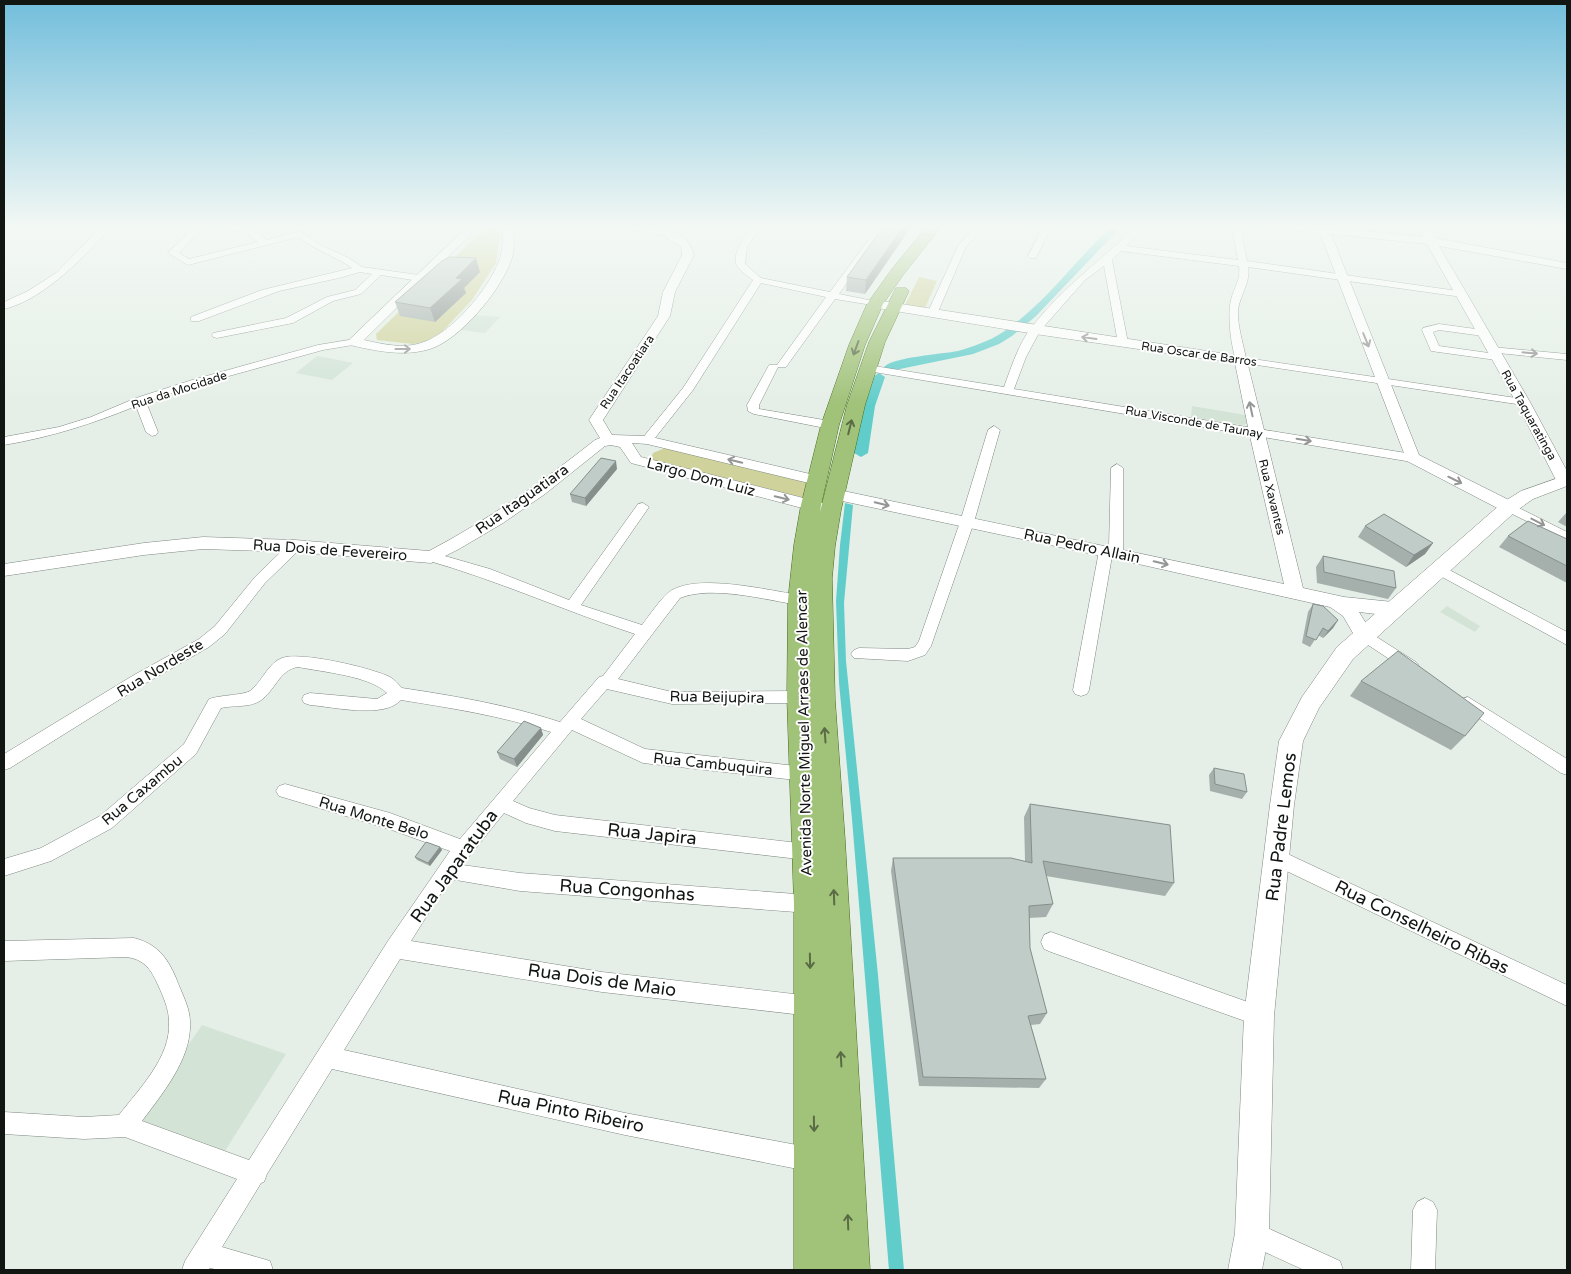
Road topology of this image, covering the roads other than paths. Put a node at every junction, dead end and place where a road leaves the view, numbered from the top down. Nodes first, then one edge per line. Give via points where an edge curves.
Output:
1 (42, 286) edge
2 (283, 286) edge
3 (364, 286) edge
4 (411, 286) edge
5 (488, 286) edge
6 (672, 286) edge
7 (754, 286) edge
8 (792, 286) edge
9 (838, 286) edge
10 (891, 286) edge
11 (901, 286) edge
12 (944, 286) edge
13 (1074, 286) edge
14 (1112, 286) edge
15 (1241, 286) edge
16 (1346, 286) edge
17 (1412, 286) edge
18 (1458, 286) edge
19 (832, 294) junction
20 (1462, 294) junction
21 (884, 305) junction
22 (4, 306) edge
23 (932, 314) junction
24 (195, 319) dead end
25 (1032, 329) junction
26 (1483, 333) junction
27 (217, 335) dead end
28 (355, 342) junction
29 (1123, 343) junction
30 (1494, 353) junction
31 (1567, 357) edge
32 (1241, 360) junction
33 (868, 368) junction
34 (1382, 382) junction
35 (1008, 390) junction
36 (140, 400) junction
37 (1523, 402) junction
38 (830, 425) junction
39 (994, 430) dead end
40 (152, 432) dead end
41 (1256, 432) junction
42 (609, 440) junction
43 (647, 440) junction
44 (4, 441) edge
45 (633, 458) junction
46 (1412, 458) junction
47 (1117, 468) dead end
48 (1566, 480) edge
49 (823, 497) junction
50 (643, 507) dead end
51 (1509, 507) junction
52 (967, 522) junction
53 (1567, 537) edge
54 (295, 546) junction
55 (1111, 552) junction
56 (431, 557) junction
57 (1438, 569) junction
58 (4, 570) edge
59 (1294, 593) junction
60 (799, 600) junction
61 (1329, 600) junction
62 (572, 606) junction
63 (1393, 609) junction
64 (645, 632) junction
65 (1364, 635) junction
66 (1567, 639) edge
67 (859, 654) dead end
68 (1427, 677) edge
69 (606, 683) junction
70 (1081, 690) dead end
71 (397, 693) junction
72 (1452, 693) edge
73 (800, 697) junction
74 (310, 699) dead end
75 (566, 725) junction
76 (4, 763) edge
77 (1567, 768) edge
78 (804, 774) junction
79 (285, 791) dead end
80 (501, 803) junction
81 (463, 848) junction
82 (806, 852) junction
83 (1277, 857) junction
84 (4, 866) edge
85 (446, 870) junction
86 (810, 904) junction
87 (1051, 942) dead end
88 (395, 948) junction
89 (4, 951) edge
90 (1567, 996) edge
91 (811, 1006) junction
92 (1259, 1016) junction
93 (328, 1057) junction
94 (4, 1123) edge
95 (125, 1126) junction
96 (814, 1161) junction
97 (256, 1174) junction
98 (1425, 1210) dead end
99 (1252, 1233) junction
100 (200, 1262) edge
101 (261, 1270) edge
102 (814, 1270) edge
103 (850, 1270) edge
104 (1245, 1270) edge
105 (1331, 1270) edge
106 (1423, 1270) edge

1 - 22 street
2 - 24 street
3 - 27 street via 358,292 330,300 289,321
4 - 28 street
28 -> 5 street via 400,350 437,342 469,312
6 - 42 street, Rua Itacoatiara via 664,316 596,420
7 - 43 street via 688,390
8 - 19 street
9 - 19 street
10 - 21 main road, Avenida Norte Miguel Arraes de Alencar
11 - 21 main road, Avenida Norte Miguel Arraes de Alencar
12 - 23 street
13 - 25 street
14 - 29 street
15 - 32 street, Rua Xavantes via 1233,312
16 -> 34 street
17 - 20 street
18 - 20 street, Rua Taquaratinga
19 - 21 street
19 - 38 street via 777,366 753,405 754,411
20 - 26 street, Rua Taquaratinga
21 - 23 street, Rua Oscar de Barros
21 - 33 main road, Avenida Norte Miguel Arraes de Alencar
21 -> 38 main road, Avenida Norte Miguel Arraes de Alencar via 857,345
23 - 25 street, Rua Oscar de Barros
29 -> 25 street, Rua Oscar de Barros
25 - 35 street
26 - 30 street, Rua Taquaratinga
26 - 30 street via 1439,327 1427,330 1435,349
28 - 36 street, Rua da Mocidade via 293,355
29 - 32 street, Rua Oscar de Barros
30 -> 31 street
30 - 37 street, Rua Taquaratinga
32 - 34 street, Rua Oscar de Barros
41 -> 32 street, Rua Xavantes
33 - 35 street, Rua Visconde de Taunay
49 -> 33 main road, Avenida Norte Miguel Arraes de Alencar
34 - 37 street, Rua Oscar de Barros
34 - 46 street
35 - 41 street, Rua Visconde de Taunay
36 - 40 street
36 - 44 street, Rua da Mocidade via 61,430
37 - 48 street, Rua Taquaratinga
38 - 49 main road, Avenida Norte Miguel Arraes de Alencar
39 - 52 street
41 -> 46 street, Rua Visconde de Taunay
41 - 59 street, Rua Xavantes
42 - 43 street, Largo Dom Luiz
42 - 45 street, Largo Dom Luiz via 625,444
42 - 56 street, Rua Itaguatiara via 600,443 503,514
43 - 45 street
49 -> 43 street, Largo Dom Luiz
45 -> 49 street, Largo Dom Luiz
46 -> 51 street, Rua Visconde de Taunay
47 - 55 street
48 - 51 main road, Rua Padre Lemos via 1527,495
49 -> 52 street, Rua Pedro Allain
49 - 60 main road, Avenida Norte Miguel Arraes de Alencar
103 -> 49 main road, Avenida Norte Miguel Arraes de Alencar via 822,700
50 - 62 street
51 -> 53 street
51 - 57 main road, Rua Padre Lemos
52 - 55 street, Rua Pedro Allain
52 - 67 street via 926,642 920,650 908,655
54 - 56 street, Rua Dois de Fevereiro
54 - 58 street, Rua Dois de Fevereiro via 203,543
54 - 76 street, Rua Nordeste via 260,580 220,630 204,643
55 -> 59 street, Rua Pedro Allain
55 - 70 street
56 - 62 street, Rua Dois de Fevereiro via 488,574
57 - 63 main road, Rua Padre Lemos
57 - 66 street
59 - 61 street, Rua Pedro Allain
60 - 64 street, Rua Japaratuba via 688,588 675,594
60 - 73 main road, Avenida Norte Miguel Arraes de Alencar
61 - 63 street, Rua Pedro Allain
61 - 65 street, Rua Pedro Allain via 1349,611
62 - 64 street, Rua Dois de Fevereiro
63 - 65 main road, Rua Padre Lemos
64 - 69 street, Rua Japaratuba
65 - 68 street
65 - 83 main road, Rua Padre Lemos via 1345,653 1310,703 1291,741
69 - 73 street, Rua Beijupira via 672,698
69 - 75 street, Rua Japaratuba
71 - 74 street via 386,704
71 - 75 street, Rua Caxambu
71 - 84 street, Rua Caxambu via 386,682 370,676 298,661 285,663 254,696 215,703 190,750 106,822 45,855
72 - 77 street
73 - 78 main road, Avenida Norte Miguel Arraes de Alencar
75 - 78 street, Rua Cambuquira via 643,756
75 - 80 street, Rua Japaratuba
78 - 82 main road, Avenida Norte Miguel Arraes de Alencar
79 - 81 street, Rua Monte Belo via 390,821
80 - 81 street, Rua Japaratuba
80 - 82 street, Rua Japira via 554,823
81 - 85 street, Rua Japaratuba
82 - 86 main road, Avenida Norte Miguel Arraes de Alencar
83 - 90 street, Rua Conselheiro Ribas
83 - 92 main road, Rua Padre Lemos
85 - 86 street, Rua Congonhas via 520,882
85 - 88 street, Rua Japaratuba
86 -> 91 main road, Avenida Norte Miguel Arraes de Alencar
87 - 92 street
88 - 91 street, Rua Dois de Maio via 602,982
88 - 93 street, Rua Japaratuba
89 - 95 street via 136,947 153,955 160,965 178,1008 180,1036 161,1075
91 -> 96 main road, Avenida Norte Miguel Arraes de Alencar
92 - 99 main road, Rua Padre Lemos
93 - 96 street, Rua Pinto Ribeiro via 625,1124
93 - 97 street, Rua Japaratuba
94 - 95 street via 84,1128
95 - 97 street
96 - 102 main road, Avenida Norte Miguel Arraes de Alencar
97 - 100 street, Rua Japaratuba
98 - 106 street
99 - 104 main road, Rua Padre Lemos
99 - 105 street
100 - 101 street

